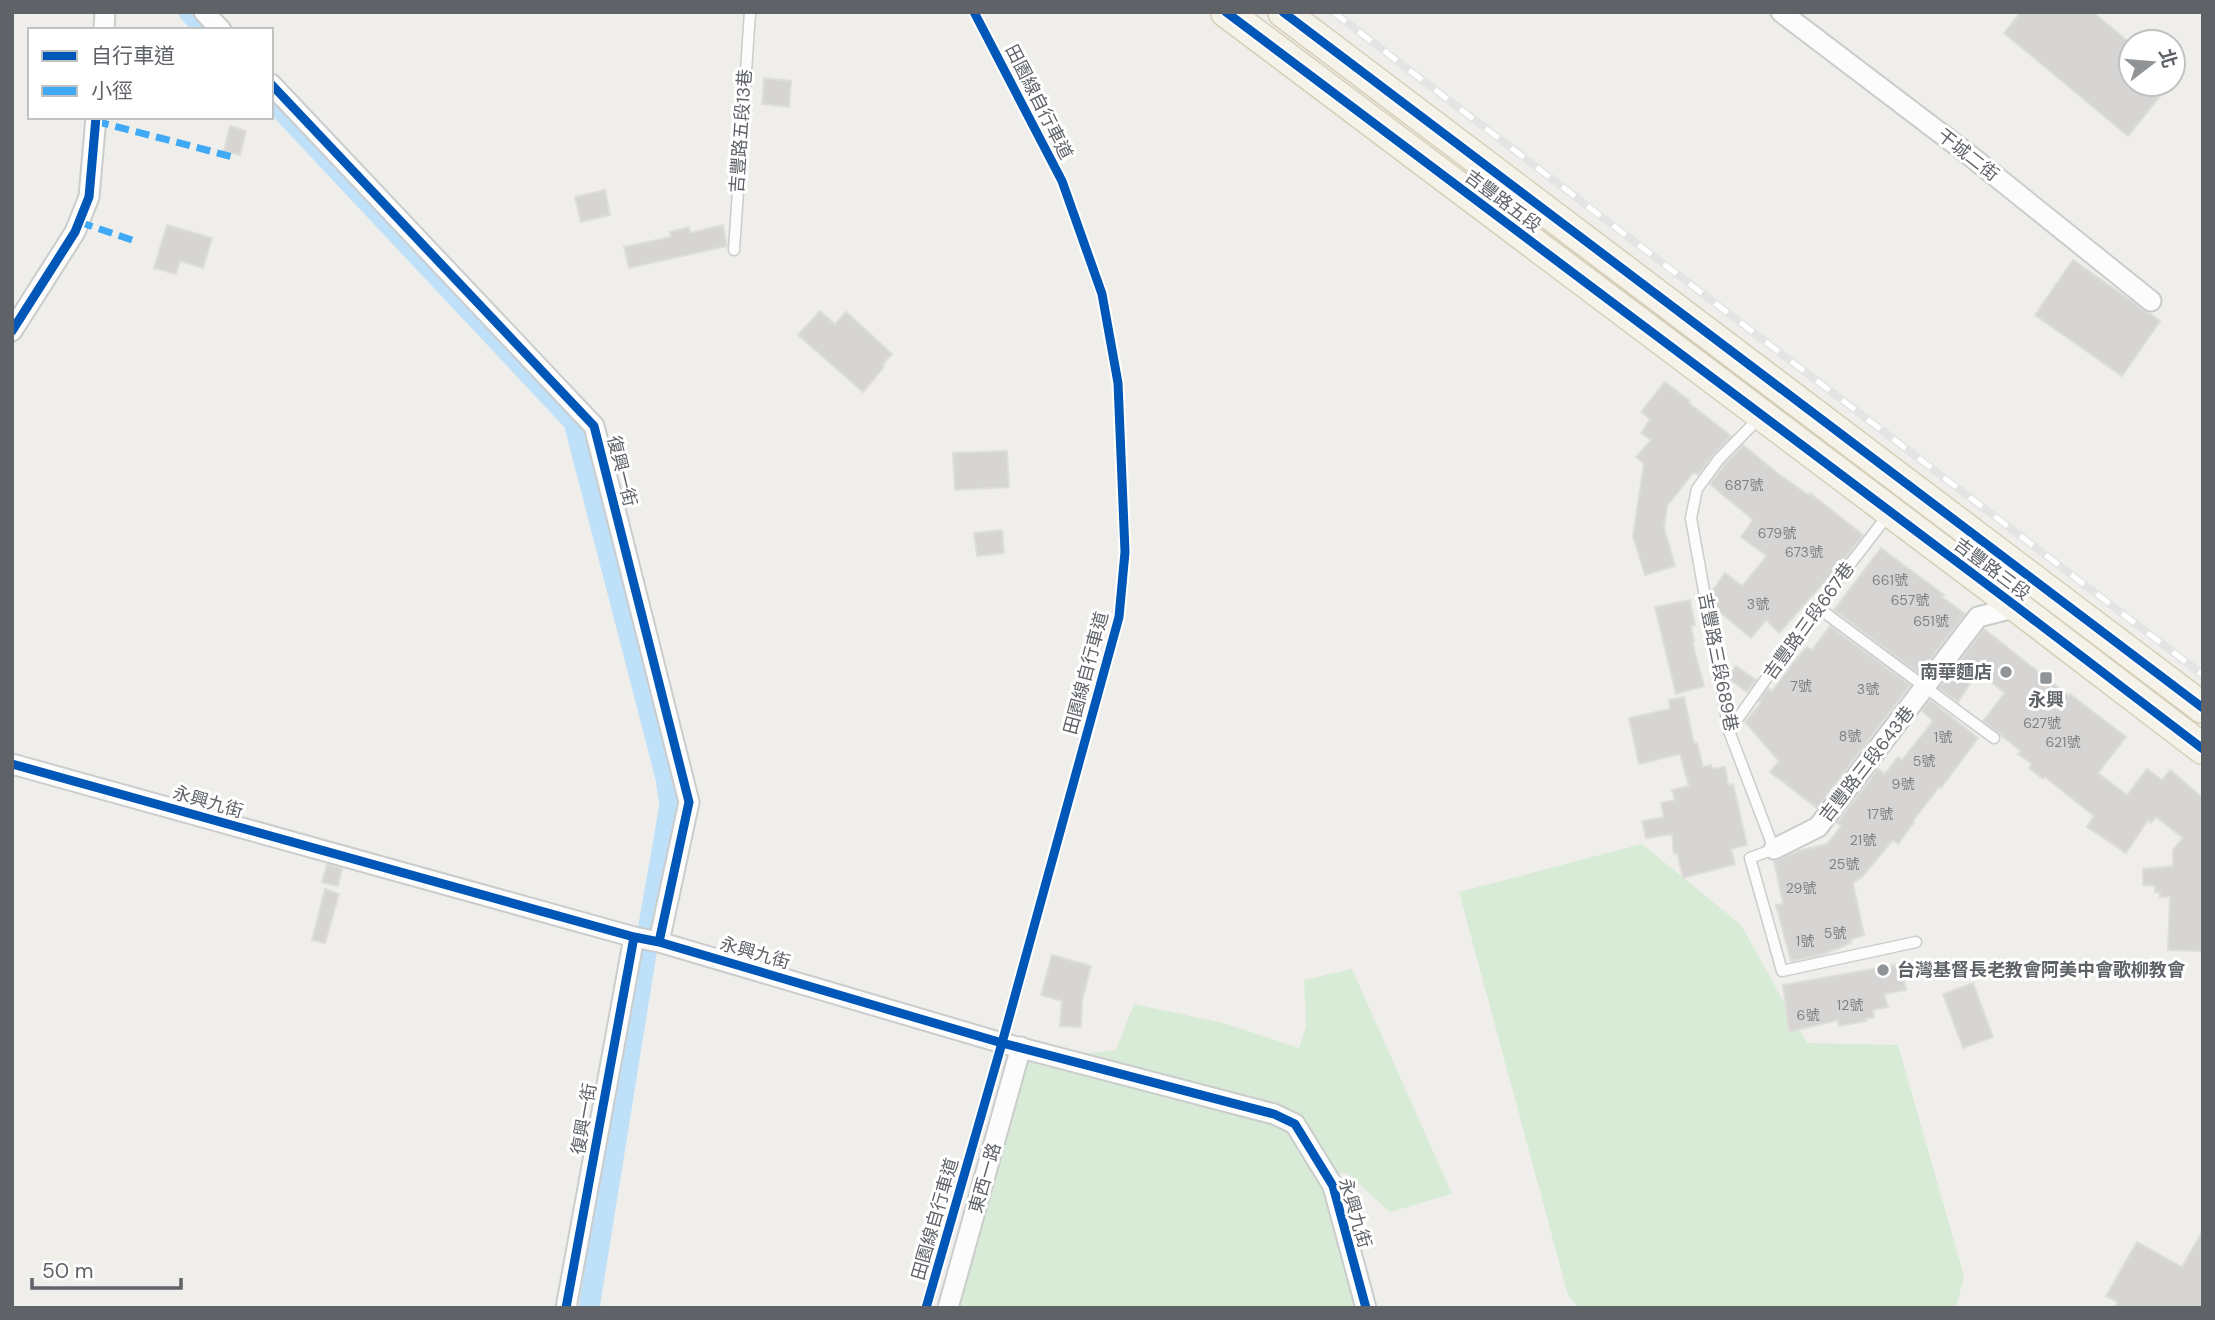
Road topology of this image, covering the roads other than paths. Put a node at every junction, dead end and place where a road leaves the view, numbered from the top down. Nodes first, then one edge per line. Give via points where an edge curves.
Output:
1 (204, 12) edge
2 (750, 12) edge
3 (1226, 12) edge
4 (1283, 12) edge
5 (1781, 12) edge
6 (219, 28) edge
7 (273, 85) edge
8 (96, 119) edge
9 (734, 250) dead end
10 (2151, 301) dead end
11 (12, 331) edge
12 (1771, 402) junction
13 (1890, 512) junction
14 (2036, 583) junction
15 (1817, 607) junction
16 (2017, 607) junction
17 (1927, 687) junction
18 (2203, 708) edge
19 (1729, 731) junction
20 (1994, 738) dead end
21 (2203, 749) edge
22 (12, 764) edge
23 (1774, 849) junction
24 (634, 937) junction
25 (659, 942) junction
26 (1916, 942) dead end
27 (1021, 1047) junction
28 (566, 1308) edge
29 (948, 1308) edge
30 (1366, 1308) edge

1 - 6 street
2 - 9 lane, 吉豐路五段13巷
3 - 12 main road, 吉豐路五段
4 - 12 main road, 吉豐路五段
5 - 10 street, 干城二街
7 - 25 street, 復興一街 via 594,426 689,802
8 - 11 street via 89,198 75,232
12 - 13 main road, 吉豐路三段
12 - 14 main road, 吉豐路三段
12 - 19 lane, 吉豐路三段689巷 via 1696,489 1691,518
13 - 15 lane, 吉豐路三段667巷
13 - 16 main road, 吉豐路三段
14 - 16 street
14 - 18 main road, 吉豐路三段
15 - 17 lane
15 - 19 lane, 吉豐路三段667巷
16 - 17 street, 吉豐路三段643巷 via 1979,617
16 - 21 main road, 吉豐路三段
17 - 20 lane
17 - 23 street, 吉豐路三段643巷 via 1818,827
19 - 23 lane, 吉豐路三段689巷
22 - 24 street, 永興九街
23 - 26 lane via 1751,858 1782,971
24 - 25 street, 永興九街
24 - 28 street, 復興一街
25 - 27 street, 永興九街
27 - 29 street, 東西一路
27 - 30 street, 永興九街 via 1274,1114 1295,1124 1333,1186

